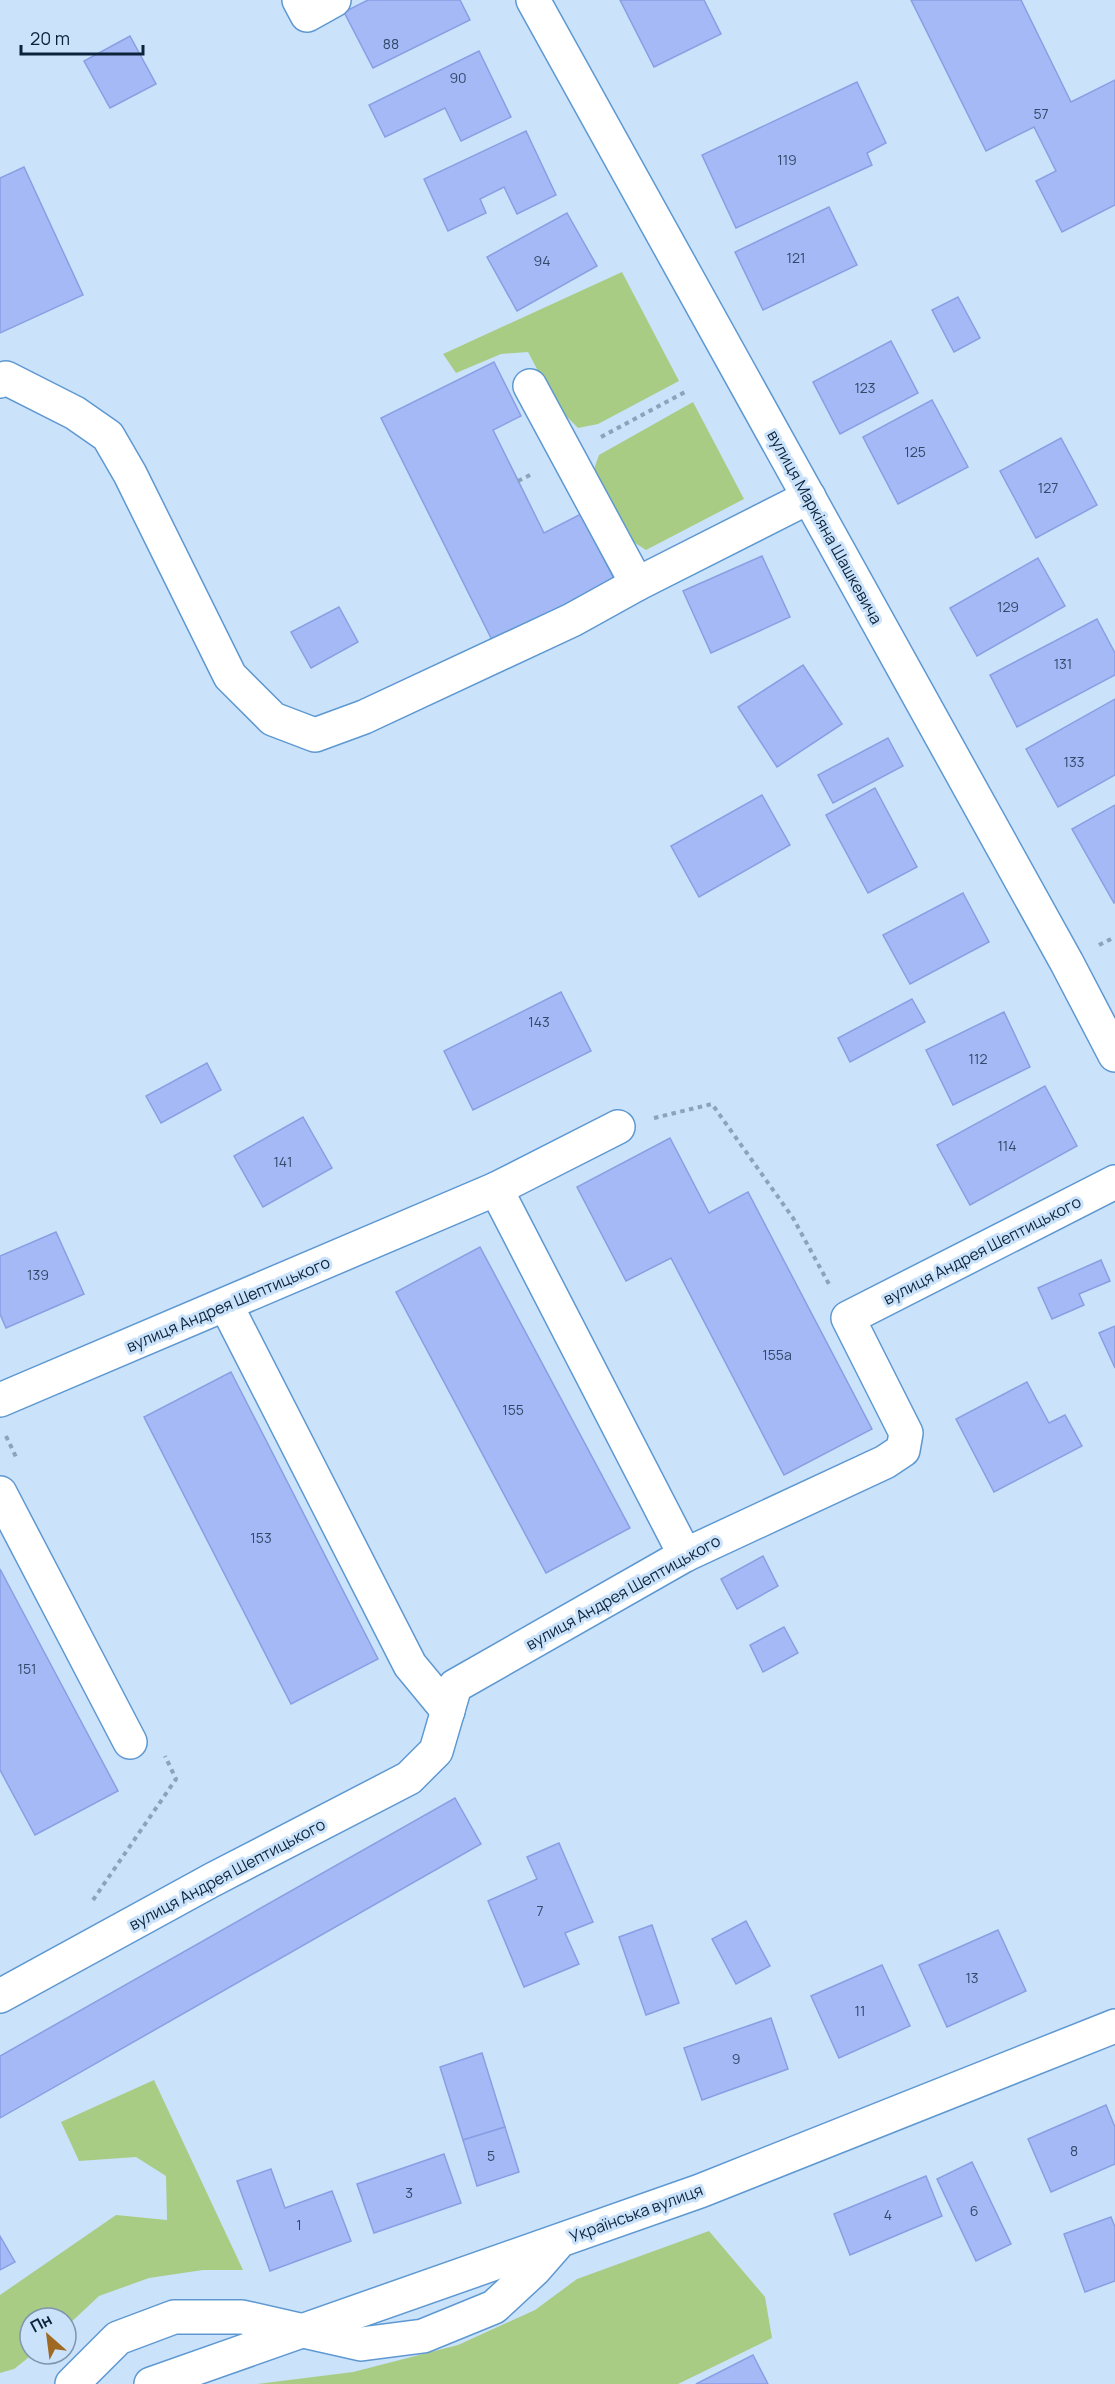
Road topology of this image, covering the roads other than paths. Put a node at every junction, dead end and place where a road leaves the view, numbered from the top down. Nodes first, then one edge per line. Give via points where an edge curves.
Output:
1 (299, 0) edge
2 (334, 0) edge
3 (533, 0) edge
4 (0, 381) edge
5 (530, 386) dead end
6 (809, 497) junction
7 (637, 584) junction
8 (1115, 1055) edge
9 (618, 1127) road end
10 (1115, 1182) edge
11 (496, 1189) junction
12 (226, 1305) junction
13 (0, 1400) edge
14 (0, 1493) edge
15 (685, 1555) junction
16 (448, 1711) junction
17 (130, 1742) dead end
18 (0, 1996) edge
19 (1115, 2026) edge
20 (559, 2241) junction
21 (300, 2331) junction
22 (72, 2384) edge
23 (150, 2384) edge

1 - 2 street via 307,15
3 - 6 street, вулиця Маркіяна Шашкевича
4 - 7 street via 6,378 75,413 108,436 230,676 273,719 315,735 364,717 572,620
5 - 7 street
6 - 7 street
6 - 8 street, вулиця Маркіяна Шашкевича
9 - 11 street, вулиця Андрея Шептицького
10 - 15 street, вулиця Андрея Шептицького via 848,1318 906,1433 903,1450 885,1462
11 - 12 street, вулиця Андрея Шептицького
11 - 15 street
12 - 13 street, вулиця Андрея Шептицького
12 - 16 street via 410,1665
14 - 17 street
15 - 16 street, вулиця Андрея Шептицького via 455,1686
16 - 18 street, вулиця Андрея Шептицького via 436,1751 409,1778
19 - 20 street, Українська вулиця via 700,2191
20 - 21 street, Українська вулиця
20 - 21 street via 494,2307 423,2336 361,2344
21 - 22 street via 242,2317 174,2317 118,2338
21 - 23 street, Українська вулиця

